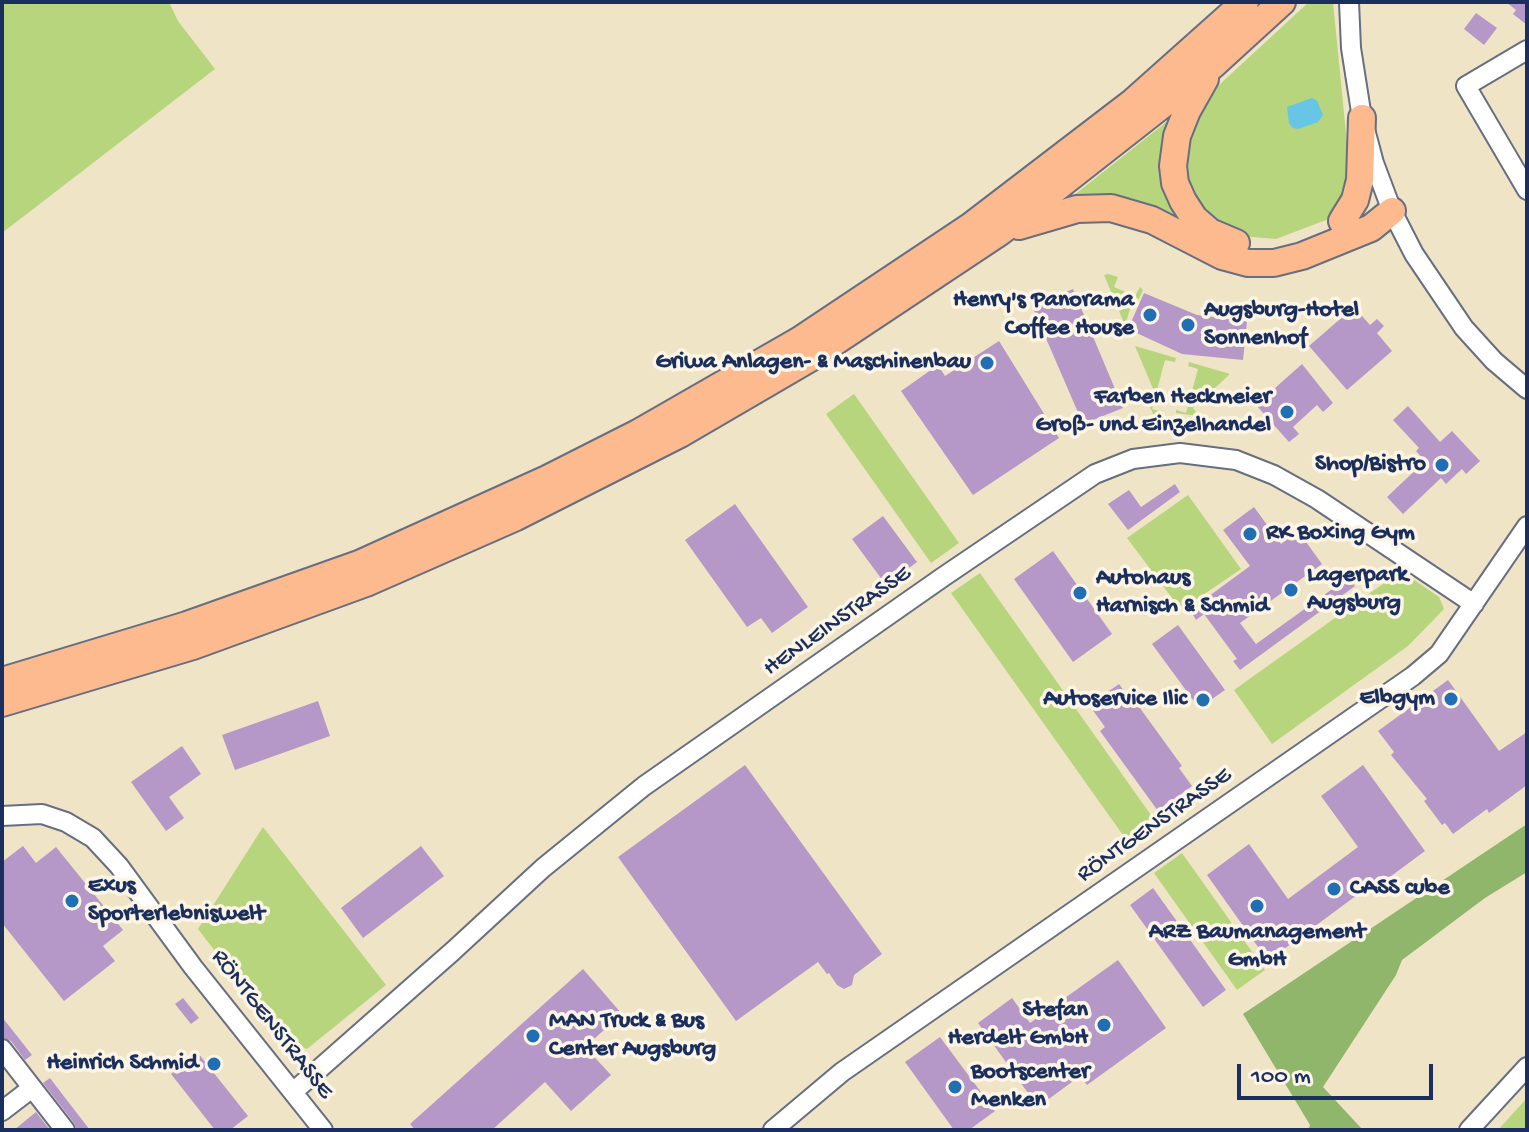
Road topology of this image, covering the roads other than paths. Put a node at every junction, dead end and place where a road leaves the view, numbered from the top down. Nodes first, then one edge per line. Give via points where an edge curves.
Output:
1 (1245, 2) edge
2 (1282, 2) edge
3 (1349, 2) edge
4 (1527, 50) edge
5 (1213, 65) junction
6 (1362, 118) junction
7 (1527, 190) edge
8 (1392, 211) junction
9 (1342, 221) junction
10 (1000, 232) junction
11 (1527, 389) edge
12 (1527, 526) edge
13 (1474, 604) junction
14 (2, 681) edge
15 (2, 703) edge
16 (2, 816) edge
17 (2, 1049) edge
18 (1527, 1067) edge
19 (32, 1088) junction
20 (293, 1092) junction
21 (2, 1111) edge
22 (65, 1130) edge
23 (323, 1130) edge
24 (773, 1130) edge
25 (1469, 1130) edge

1 - 14 highway via 1133,102 971,226 800,340 638,433 359,564 174,630
2 - 5 highway
3 - 6 street
4 - 7 street via 1466,86
5 - 9 highway via 1187,111 1174,149 1175,183 1194,218 1227,240 1270,246 1300,240
5 - 10 highway
6 - 8 street
6 - 9 highway via 1360,180
8 - 9 highway via 1364,211
8 - 10 highway via 1371,228 1274,263 1222,256 1152,220 1111,208 1077,209
8 - 11 street via 1464,328
10 - 15 highway via 744,398 516,517 280,615
12 - 13 street, RÖNTGENSTRASSE
13 - 20 street, HENLEINSTRASSE via 1317,499 1236,460 1180,453 1133,459 1095,474 644,786 504,901
13 - 24 street, RÖNTGENSTRASSE via 1439,654 1413,676 842,1072
16 - 20 street, RÖNTGENSTRASSE via 42,814 93,838
17 - 19 street
18 - 25 street
19 - 21 street
19 - 22 street
20 - 23 street, RÖNTGENSTRASSE

